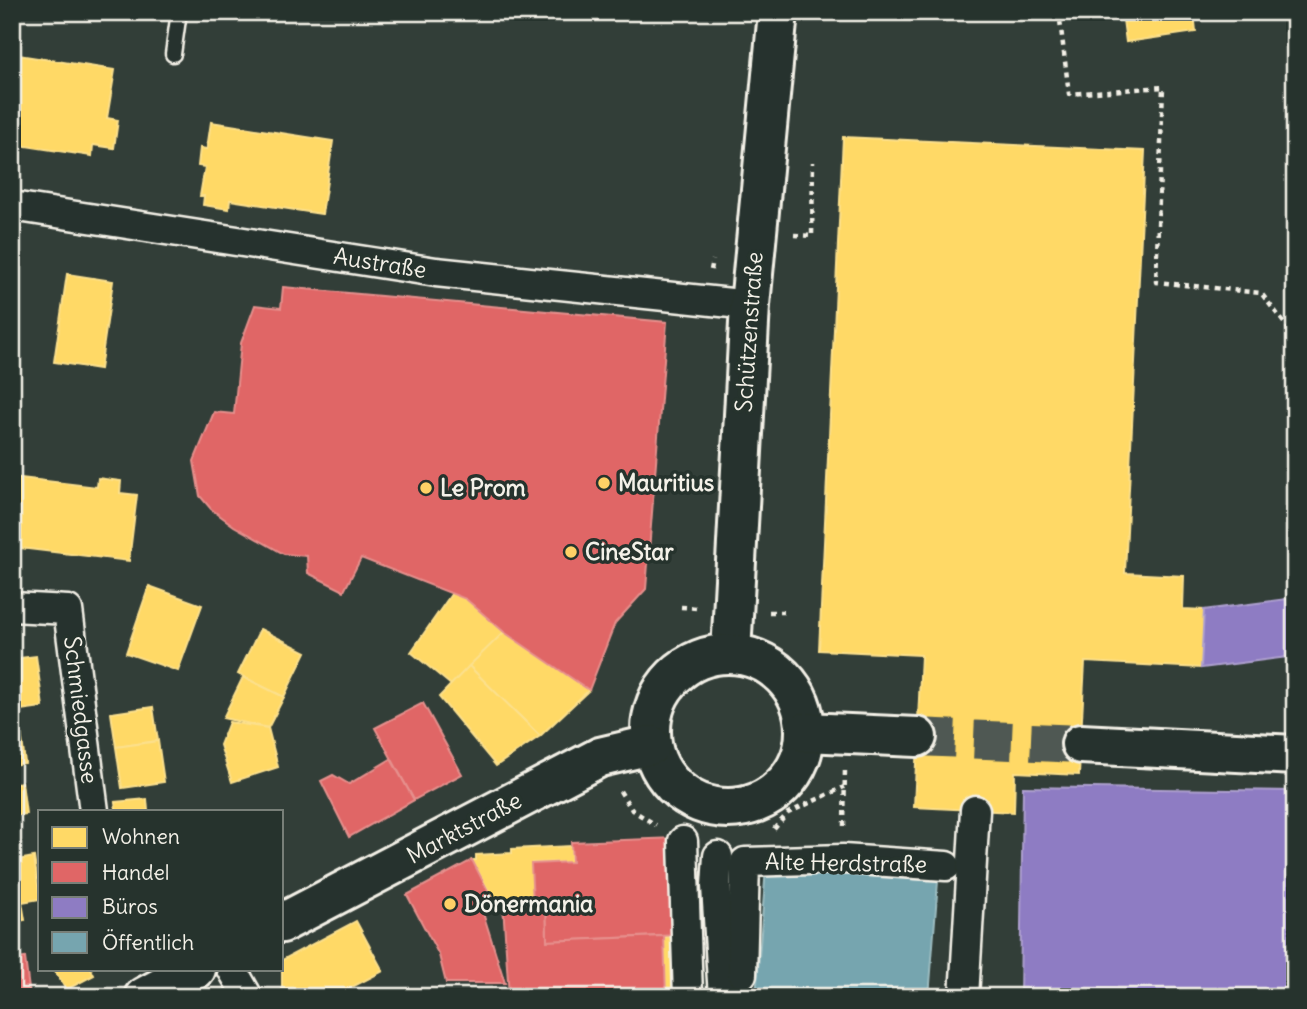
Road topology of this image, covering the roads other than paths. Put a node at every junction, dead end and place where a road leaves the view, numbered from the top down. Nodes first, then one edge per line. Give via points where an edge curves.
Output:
1 (179, 12) edge
2 (778, 12) edge
3 (173, 54) dead end
4 (12, 206) edge
5 (750, 304) junction
6 (12, 607) edge
7 (731, 653) junction
8 (805, 732) junction
9 (917, 737) tunnel mouth
10 (1081, 744) tunnel mouth
11 (651, 745) junction
12 (1287, 747) edge
13 (94, 810) edge
14 (975, 810) dead end
15 (683, 841) dead end
16 (732, 859) junction
17 (946, 866) dead end
18 (284, 922) edge
19 (193, 970) edge
20 (233, 970) edge
21 (742, 974) dead end
22 (153, 984) edge
23 (248, 997) edge
24 (688, 997) edge
25 (723, 997) edge
26 (964, 997) edge

1 - 3 lane
2 - 5 main road, Schützenstraße
4 - 5 street, Austraße via 436,272
5 - 7 main road, Schützenstraße
6 - 13 street, Schmiedgasse via 68,610
7 - 8 main road via 775,669 792,686 802,708
7 - 11 main road via 703,657 679,670 661,691 651,717
8 - 9 main road
8 - 11 main road via 800,760 785,784 762,802 734,809 706,806 680,793 661,772
10 - 12 main road
11 - 18 main road, Marktstraße via 600,757
14 - 26 street
15 - 24 street
16 - 17 street, Alte Herdstraße via 843,859
16 - 21 street
16 - 25 street via 716,886
19 - 22 main road
20 - 23 street

